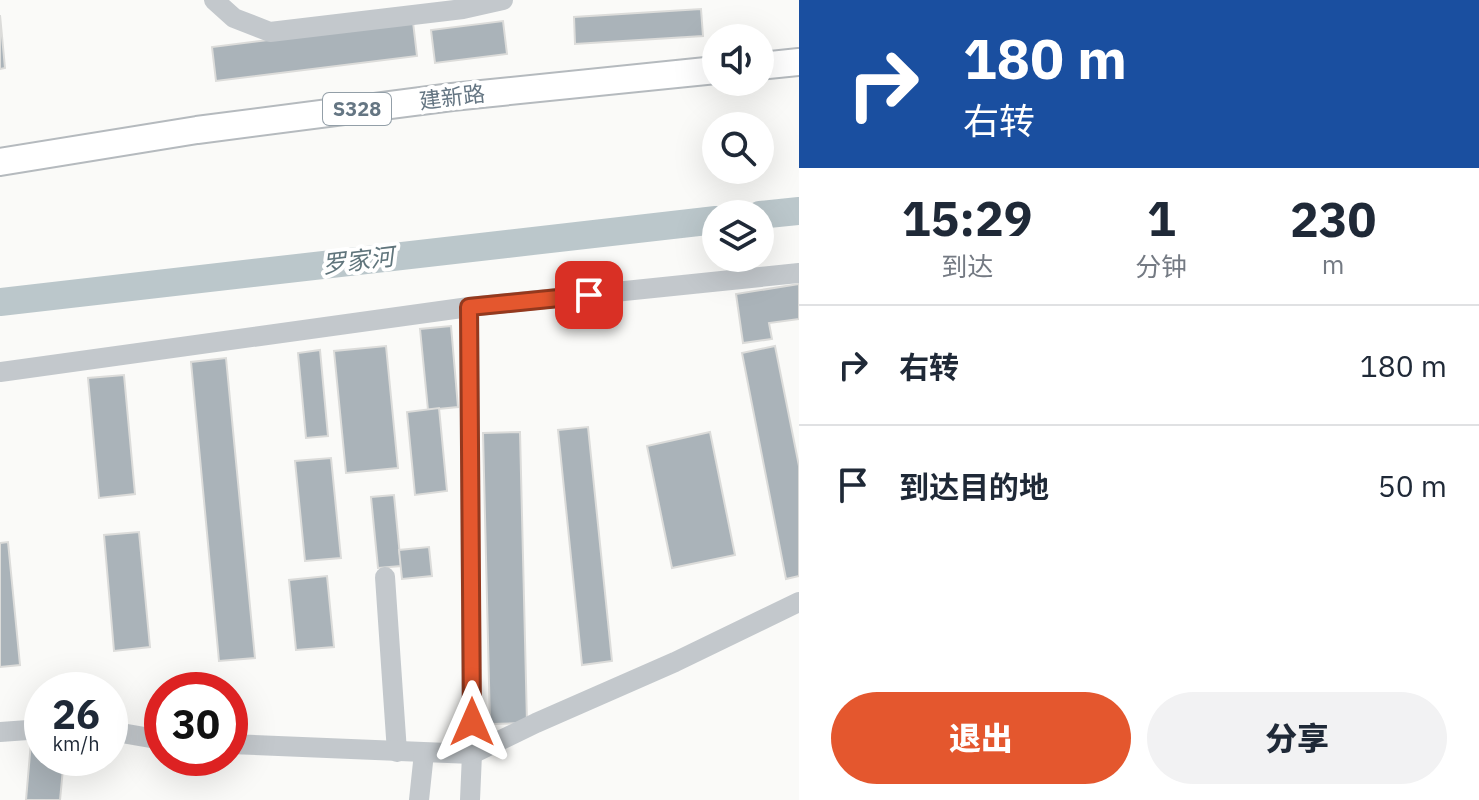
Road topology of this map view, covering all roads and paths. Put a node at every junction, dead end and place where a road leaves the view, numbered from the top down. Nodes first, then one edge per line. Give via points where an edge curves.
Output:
1 (214, 0) edge
2 (503, 0) edge
3 (799, 62) edge
4 (774, 65) edge
5 (702, 71) edge
6 (6, 156) edge
7 (799, 273) edge
8 (469, 307) junction
9 (0, 372) edge
10 (385, 577) dead end
11 (799, 602) edge
12 (24, 730) edge
13 (0, 732) edge
14 (248, 745) edge
15 (397, 752) junction
16 (424, 753) junction
17 (472, 754) junction
18 (419, 800) edge
19 (470, 800) edge

1 - 2 street via 234,18 270,32
3 - 4 main road
5 - 6 main road, 建新路 / S328 via 437,99
7 - 8 street
8 - 9 street
8 - 17 street
10 - 15 street
11 - 17 street
12 - 13 street
14 - 15 street
15 - 16 street
16 - 17 street
16 - 18 street
17 - 19 street

